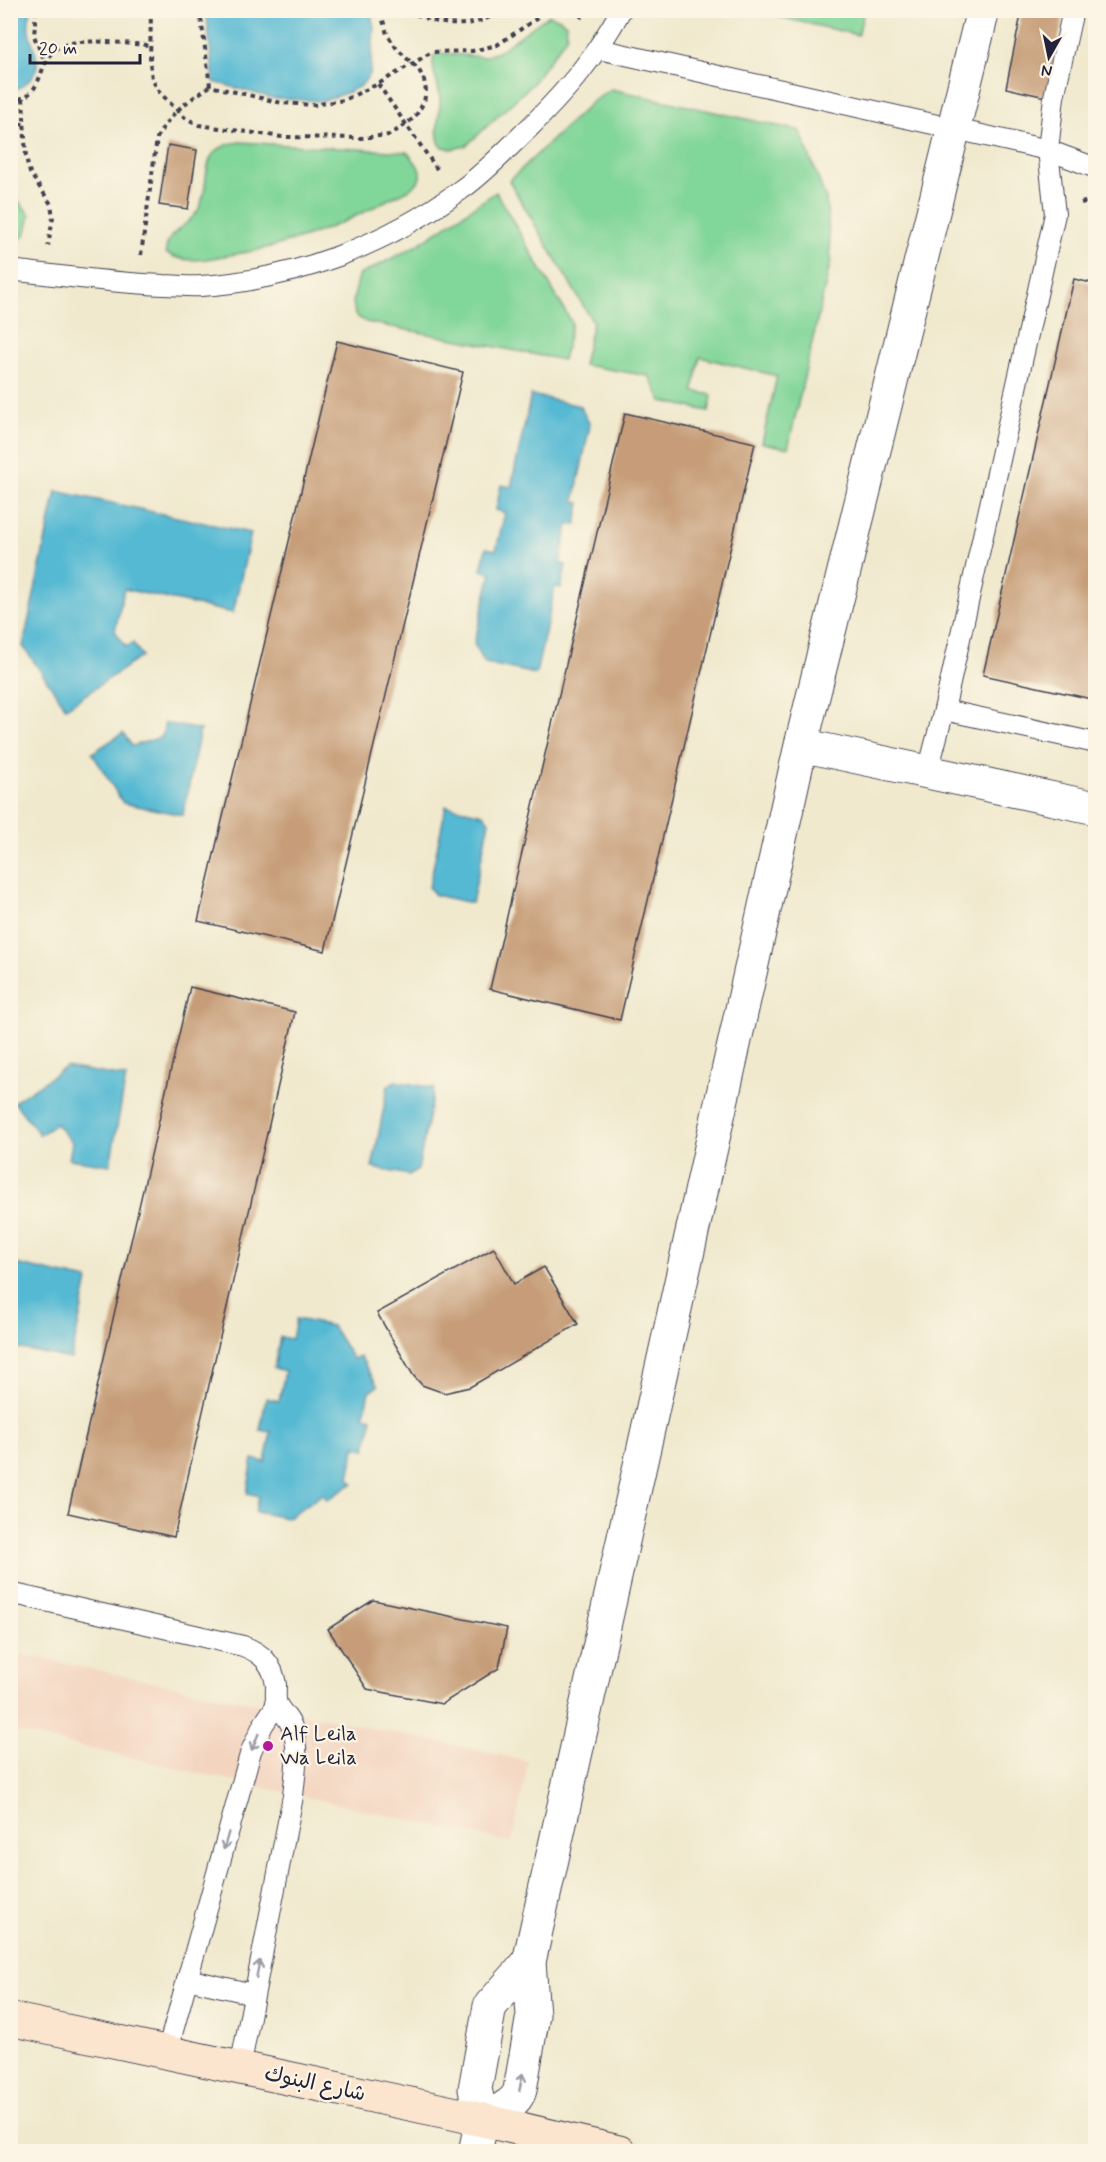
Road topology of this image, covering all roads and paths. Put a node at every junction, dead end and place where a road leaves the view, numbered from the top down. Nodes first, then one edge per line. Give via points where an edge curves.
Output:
1 (36, 10) edge
2 (151, 10) edge
3 (200, 10) edge
4 (380, 10) edge
5 (408, 10) edge
6 (502, 10) edge
7 (543, 10) edge
8 (572, 10) edge
9 (621, 10) edge
10 (983, 10) edge
11 (1073, 10) edge
12 (577, 14) dead end
13 (149, 45) junction
14 (600, 49) junction
15 (45, 63) junction
16 (412, 63) junction
17 (378, 84) junction
18 (210, 86) junction
19 (23, 98) junction
20 (10, 101) edge
21 (176, 111) junction
22 (10, 124) edge
23 (24, 124) junction
24 (406, 125) junction
25 (955, 130) junction
26 (1048, 150) junction
27 (435, 165) dead end
28 (1095, 168) edge
29 (49, 241) dead end
30 (141, 247) dead end
31 (10, 270) edge
32 (944, 710) junction
33 (1095, 743) edge
34 (801, 745) junction
35 (928, 771) junction
36 (1095, 808) edge
37 (10, 1593) edge
38 (277, 1704) junction
39 (529, 1962) junction
40 (187, 1979) junction
41 (254, 1994) junction
42 (10, 2019) edge
43 (167, 2052) junction
44 (240, 2068) junction
45 (482, 2120) junction
46 (475, 2151) edge
47 (619, 2151) edge

1 - 15 path via 34,36
2 - 13 path
3 - 18 path
4 - 16 path via 387,34
5 - 6 path via 425,20 458,26 485,20
7 - 16 path via 497,45 472,51 432,52
8 - 12 path
9 - 14 lane
10 - 25 street
11 - 26 lane via 1054,97
13 - 15 path via 81,42 60,46
13 - 21 path via 152,79
14 - 25 lane
14 - 31 lane via 563,93 463,188 398,230 335,258 268,277 200,286 131,284
15 - 19 path via 39,83
16 - 17 path
16 - 24 path via 424,80 426,91 424,102
17 - 18 path via 344,100 313,105 282,103
17 - 24 path
18 - 21 path
19 - 20 path
19 - 23 path
21 - 24 path via 199,125 282,137 375,137 389,135
21 - 30 path via 157,138
22 - 23 path
23 - 29 path via 30,173 51,204
24 - 27 path
25 - 26 lane
25 - 34 street
26 - 28 lane
26 - 32 lane via 1055,214
32 - 33 lane
32 - 35 lane
34 - 35 street
34 - 39 street
35 - 36 street
37 - 38 lane via 256,1651 274,1673
38 -> 40 lane via 251,1751
41 -> 38 lane via 296,1759 292,1728
39 - 45 street via 490,2007 475,2089
45 -> 39 street via 518,2096 533,2015
40 - 41 lane
40 - 43 lane
41 - 44 lane
42 - 43 main road, شارع البنوك
43 - 44 main road, شارع البنوك
44 - 45 main road, شارع البنوك
45 - 46 street
45 - 47 main road, شارع البنوك

